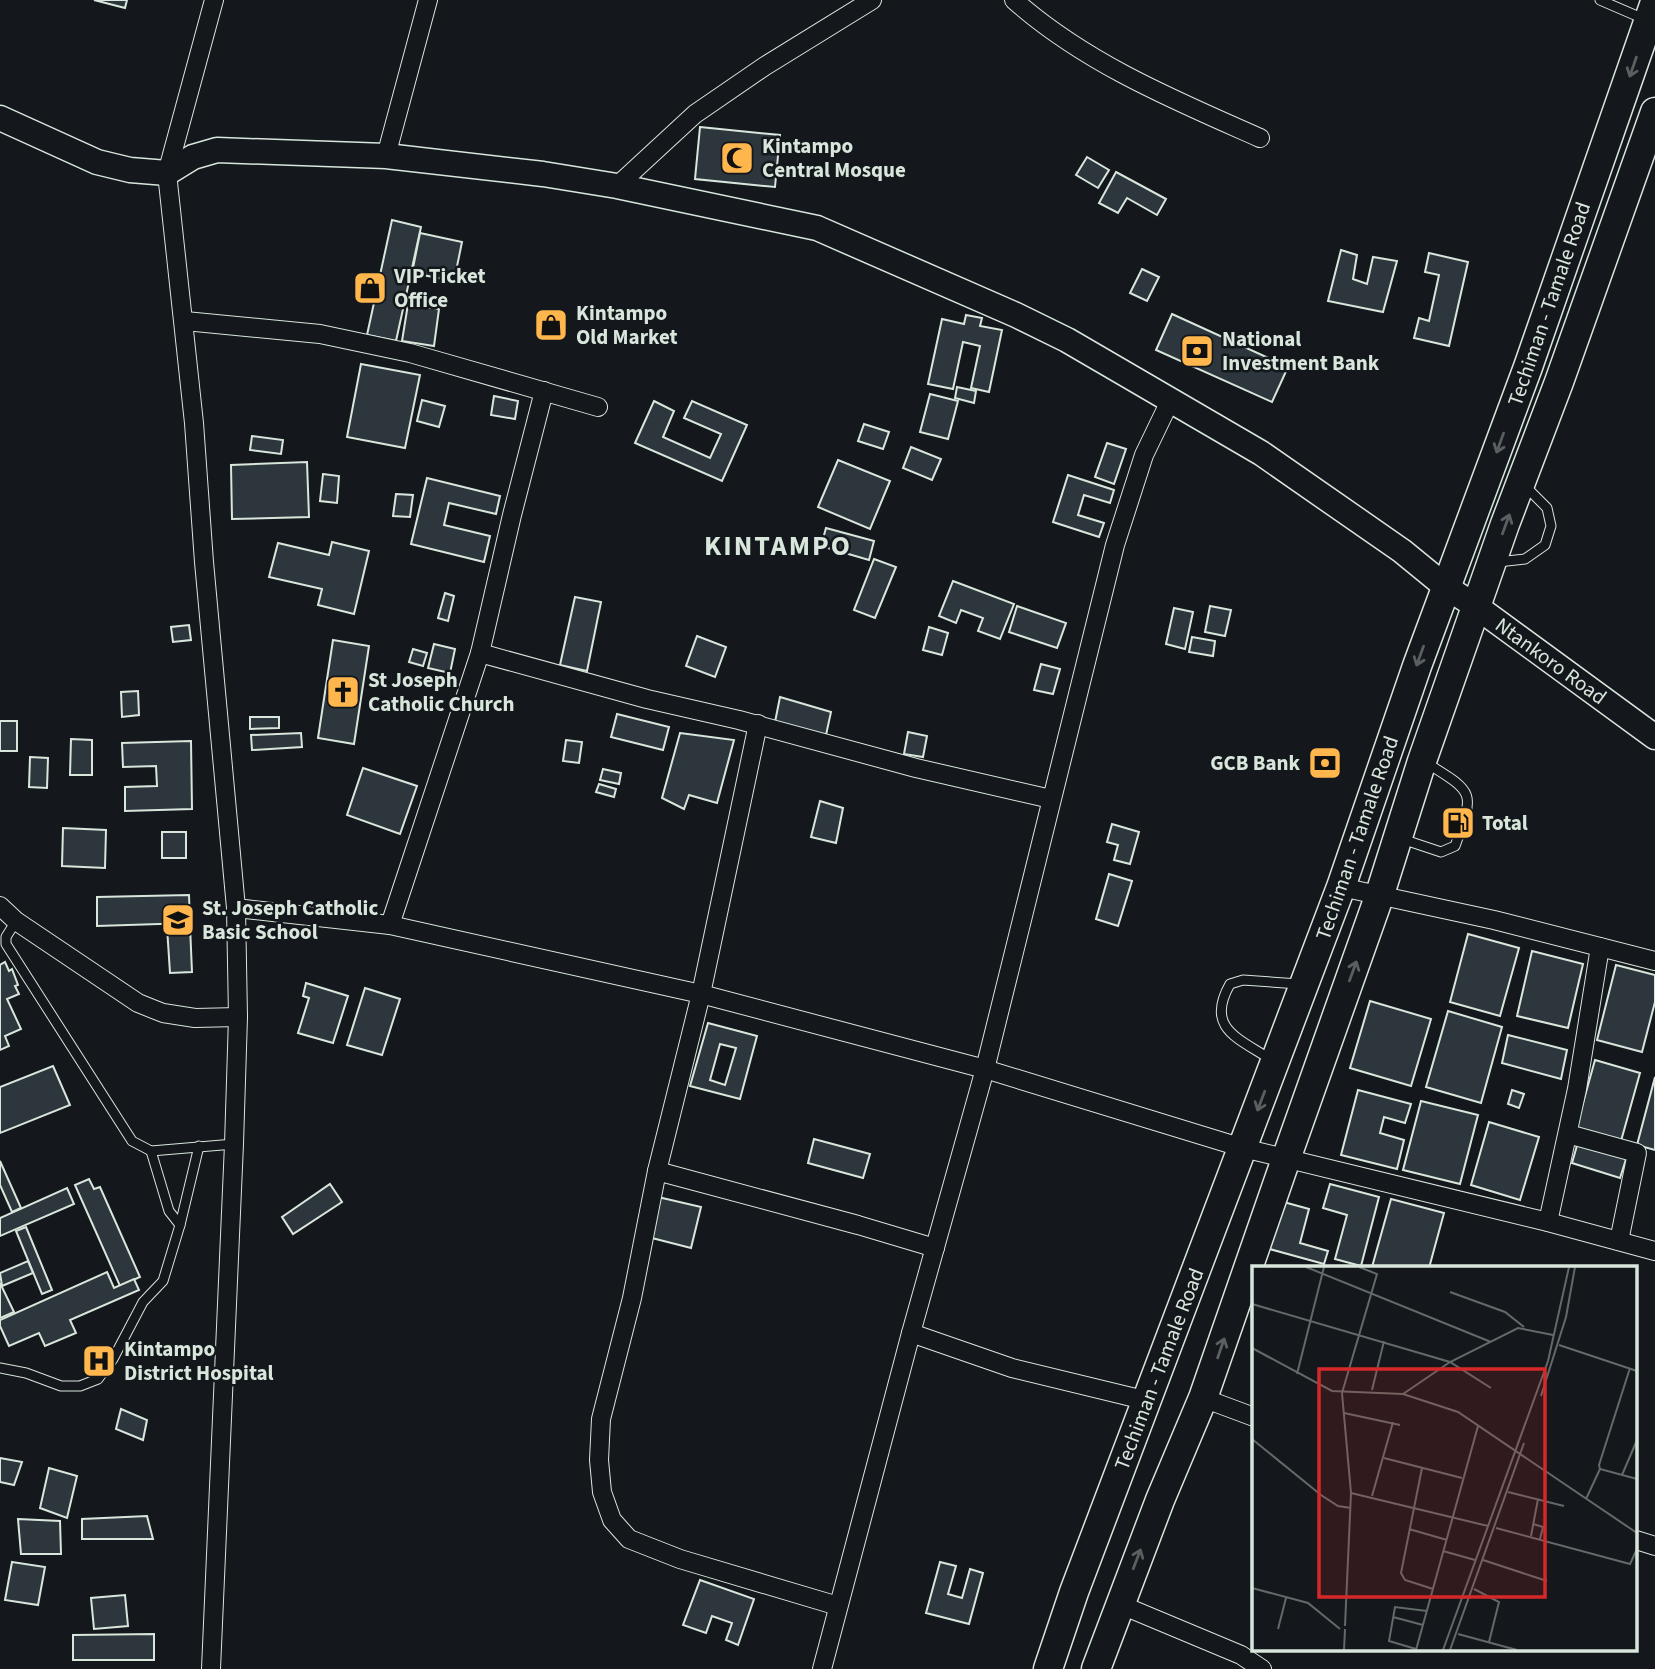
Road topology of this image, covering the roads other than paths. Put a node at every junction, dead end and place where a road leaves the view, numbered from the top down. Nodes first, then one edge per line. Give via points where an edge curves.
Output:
1 (214, 0) edge
2 (428, 0) edge
3 (872, 0) edge
4 (1014, 0) edge
5 (1600, 0) edge
6 (1652, 11) edge
7 (1655, 112) edge
8 (0, 118) edge
9 (1260, 138) dead end
10 (386, 156) junction
11 (167, 173) junction
12 (617, 186) junction
13 (185, 321) junction
14 (544, 391) junction
15 (1170, 401) junction
16 (598, 407) dead end
17 (1522, 482) junction
18 (1492, 563) junction
19 (1446, 587) junction
20 (1477, 607) junction
21 (480, 653) junction
22 (758, 724) junction
23 (1655, 737) edge
24 (1422, 761) junction
25 (1051, 799) junction
26 (1397, 837) junction
27 (1341, 887) junction
28 (1380, 897) junction
29 (0, 906) edge
30 (236, 908) junction
31 (16, 921) junction
32 (390, 925) junction
33 (1600, 947) junction
34 (1655, 961) edge
35 (701, 994) junction
36 (1300, 996) junction
37 (1336, 1016) junction
38 (238, 1017) junction
39 (1275, 1063) junction
40 (985, 1069) junction
41 (1568, 1134) junction
42 (234, 1144) junction
43 (199, 1146) junction
44 (1243, 1148) junction
45 (150, 1151) junction
46 (1286, 1158) junction
47 (657, 1171) junction
48 (1548, 1222) junction
49 (180, 1226) junction
50 (1619, 1241) junction
51 (935, 1248) junction
52 (1655, 1251) edge
53 (911, 1333) junction
54 (0, 1368) edge
55 (1203, 1398) junction
56 (1148, 1401) junction
57 (1252, 1417) edge
58 (1638, 1541) edge
59 (1655, 1546) edge
60 (1119, 1604) junction
61 (838, 1606) junction
62 (211, 1669) edge
63 (822, 1669) edge
64 (1048, 1669) edge
65 (1096, 1669) edge
66 (1262, 1669) edge

1 - 11 street
2 - 10 street
3 - 12 street via 695,114
4 - 9 street via 1148,89
5 - 6 lane
6 -> 19 highway, Techiman - Tamale Road
7 - 17 highway, Techiman - Tamale Road
8 - 11 main road via 97,162
10 - 11 main road, Ntankoro Road via 217,150 193,157
10 - 12 main road, Ntankoro Road
11 - 13 street
12 - 15 main road, Ntankoro Road via 817,228 1016,315
13 - 14 street via 320,334 410,353
13 - 30 street
14 - 16 street
14 - 21 street
15 - 19 main road, Ntankoro Road via 1261,453
15 - 25 street via 1144,455 1115,545
18 -> 17 highway, Techiman - Tamale Road
17 - 18 lane via 1547,508 1551,526 1545,545 1525,559
18 - 20 highway, Techiman - Tamale Road
19 - 20 main road, Ntankoro Road
19 -> 27 highway, Techiman - Tamale Road
20 - 23 main road, Ntankoro Road
20 - 24 highway, Techiman - Tamale Road
21 - 22 street
21 - 32 street
22 - 25 street
22 - 35 street
24 - 26 highway, Techiman - Tamale Road
24 - 26 lane via 1462,785 1469,806 1455,846 1441,852
25 - 40 street
26 - 28 highway, Techiman - Tamale Road
27 - 28 street
27 - 36 highway, Techiman - Tamale Road
28 - 33 street
37 -> 28 highway, Techiman - Tamale Road
29 - 31 street
30 - 32 street
30 - 38 street
31 - 38 street via 138,1003 195,1018
31 - 45 lane via 6,944 132,1140
32 - 35 street
33 - 34 street
33 - 41 street
35 - 40 street
35 - 47 street
36 - 37 highway
36 - 39 highway, Techiman - Tamale Road
36 - 39 lane via 1243,980 1230,984 1222,999 1222,1022
37 - 46 highway, Techiman - Tamale Road
38 - 42 street
39 -> 44 highway, Techiman - Tamale Road
40 - 44 street
40 - 51 street
41 - 48 street
41 - 50 street via 1637,1153
42 - 43 lane
42 - 62 street
43 - 45 lane
43 - 49 lane
44 - 46 street
44 - 56 highway, Techiman - Tamale Road
45 - 49 lane via 169,1211
46 - 48 street
55 -> 46 highway, Techiman - Tamale Road
47 - 51 street
47 - 61 street via 632,1298 601,1419 602,1492 612,1520 629,1539 680,1559
48 - 50 street
49 - 54 lane via 163,1281 143,1302 97,1379 80,1386 61,1386
50 - 52 street
51 - 53 street
53 - 56 street via 1012,1368
53 - 61 street
55 - 57 street
60 -> 55 highway, Techiman - Tamale Road
56 - 64 highway, Techiman - Tamale Road
58 - 59 street
60 - 65 highway, Techiman - Tamale Road
60 - 66 street via 1241,1655
61 - 63 street

